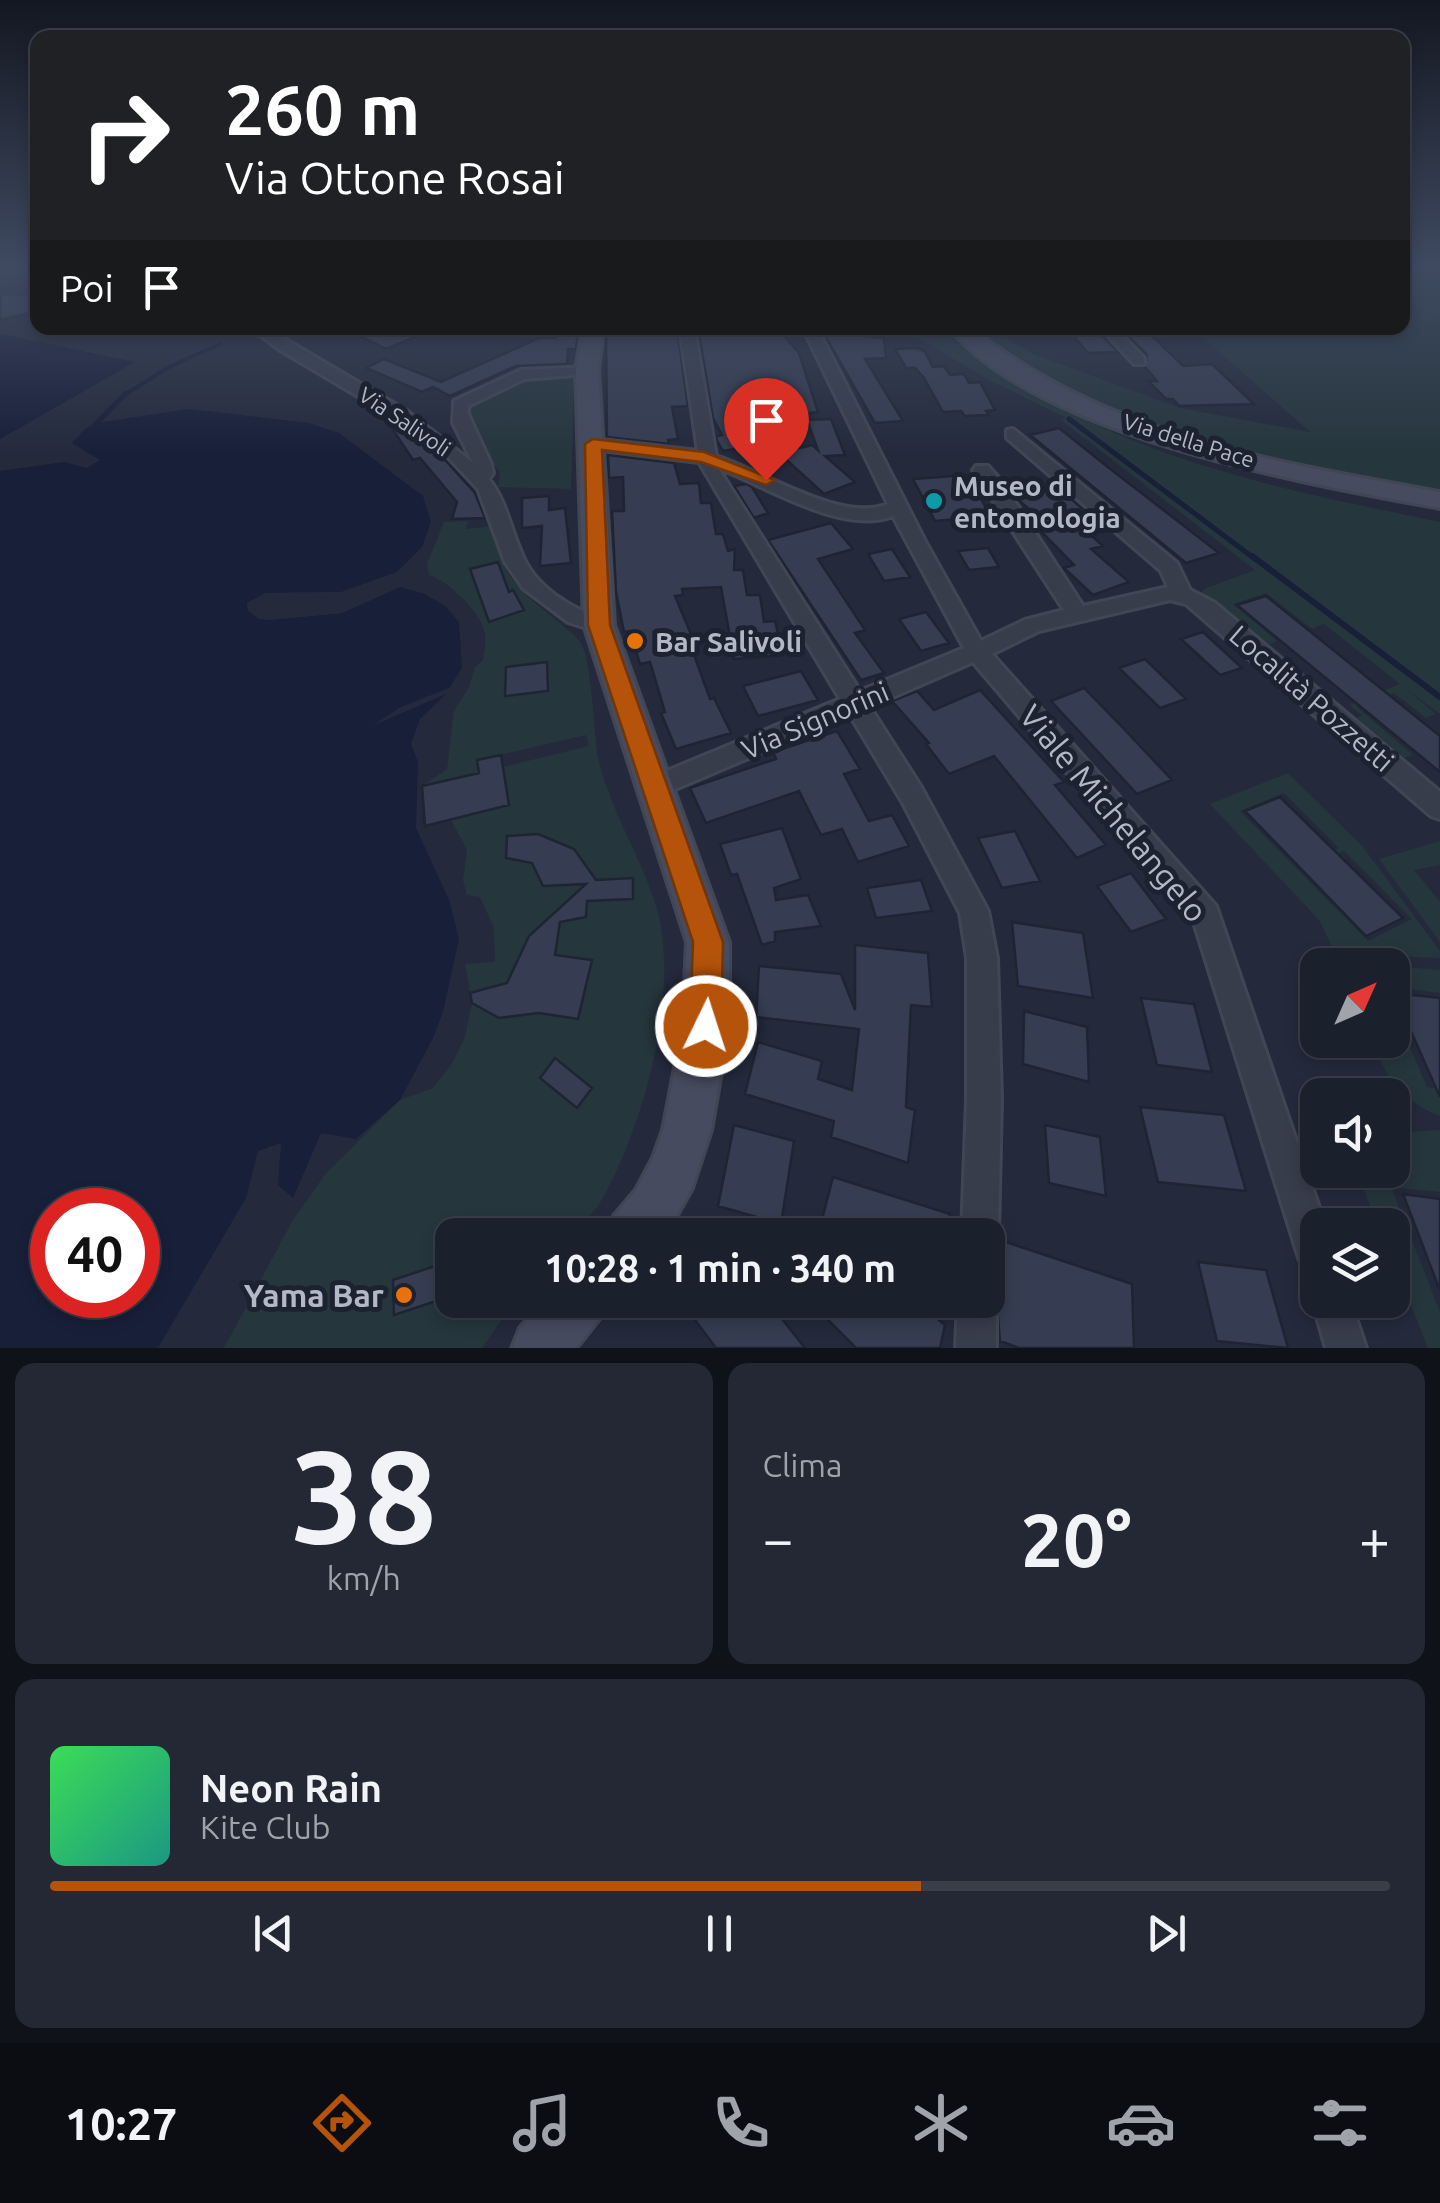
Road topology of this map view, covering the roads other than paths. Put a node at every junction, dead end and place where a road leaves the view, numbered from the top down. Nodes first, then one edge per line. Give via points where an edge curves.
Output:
1 (269, 335) edge
2 (592, 335) edge
3 (688, 335) edge
4 (814, 335) edge
5 (968, 335) edge
6 (1114, 335) edge
7 (1138, 361) dead end
8 (587, 370) junction
9 (1013, 434) dead end
10 (593, 444) junction
11 (704, 457) junction
12 (982, 470) dead end
13 (480, 478) junction
14 (1440, 500) edge
15 (900, 506) junction
16 (853, 516) junction
17 (916, 543) junction
18 (1181, 594) junction
19 (1076, 612) junction
20 (599, 625) junction
21 (977, 652) junction
22 (852, 704) junction
23 (652, 788) junction
24 (1440, 808) edge
25 (1302, 1208) edge
26 (646, 1218) edge
27 (980, 1218) edge
28 (565, 1318) edge
29 (977, 1318) edge
30 (1337, 1318) edge
31 (540, 1348) edge
32 (976, 1348) edge
33 (1346, 1348) edge

1 - 13 street, Via Salivoli via 424,428
2 - 8 street
3 - 11 street
4 - 15 street, Viale Michelangelo
5 - 14 street, Via della Pace via 1027,378 1127,422 1263,462
6 - 7 street
8 - 10 street
8 - 13 street via 521,375 460,404 466,438 484,463
9 - 18 street, Località Pozzetti via 1170,568
10 - 11 street
10 - 20 street
11 - 16 street
11 - 22 street
12 - 19 street
13 - 20 street, Via Salivoli via 501,512 524,576 568,613
15 - 16 street via 887,514
15 - 17 street, Viale Michelangelo
16 - 17 street
17 - 21 street, Viale Michelangelo
18 - 19 street
18 - 24 street, Località Pozzetti via 1208,608
19 - 21 street
20 - 23 street
21 - 22 street, Via Signorini
21 - 25 street, Viale Michelangelo via 1206,916
22 - 23 street, Via Signorini
22 - 27 street via 950,860 980,934
23 - 26 street via 708,942 709,980 688,1130
28 - 31 street
29 - 32 street
30 - 33 street

